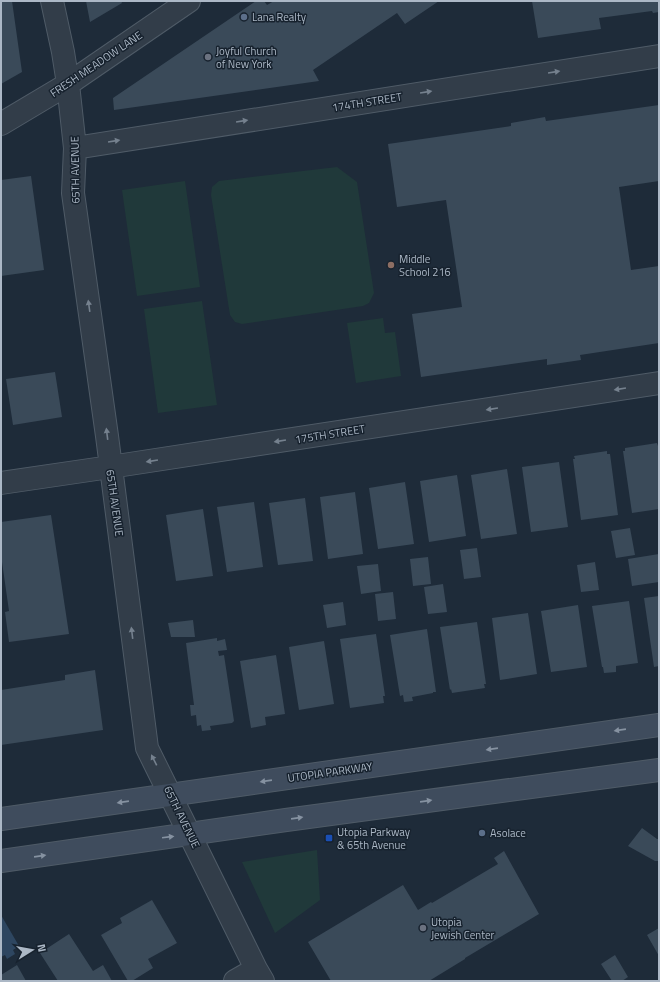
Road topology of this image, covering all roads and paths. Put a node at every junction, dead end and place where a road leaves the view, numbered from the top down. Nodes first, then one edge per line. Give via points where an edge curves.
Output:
1 (52, 1) edge
2 (189, 1) edge
3 (659, 56) edge
4 (68, 84) junction
5 (1, 124) edge
6 (75, 148) junction
7 (659, 383) edge
8 (110, 467) junction
9 (1, 483) edge
10 (659, 725) edge
11 (659, 770) edge
12 (171, 795) junction
13 (1, 819) edge
14 (190, 835) junction
15 (1, 861) edge
16 (260, 975) edge
17 (235, 981) edge

1 - 4 street, 65TH AVENUE
2 - 4 street, FRESH MEADOW LANE
6 -> 3 street, 174TH STREET
4 - 5 street, FRESH MEADOW LANE
4 - 6 street, 65TH AVENUE
8 -> 6 street, 65TH AVENUE via 73,193
7 -> 8 street, 175TH STREET
8 - 9 street, 175TH STREET
12 -> 8 street, 65TH AVENUE via 147,748
10 -> 12 main road, UTOPIA PARKWAY
14 -> 11 main road
12 -> 13 main road, UTOPIA PARKWAY
12 - 14 street, 65TH AVENUE
15 -> 14 main road
14 - 16 street, 65TH AVENUE
16 - 17 street

